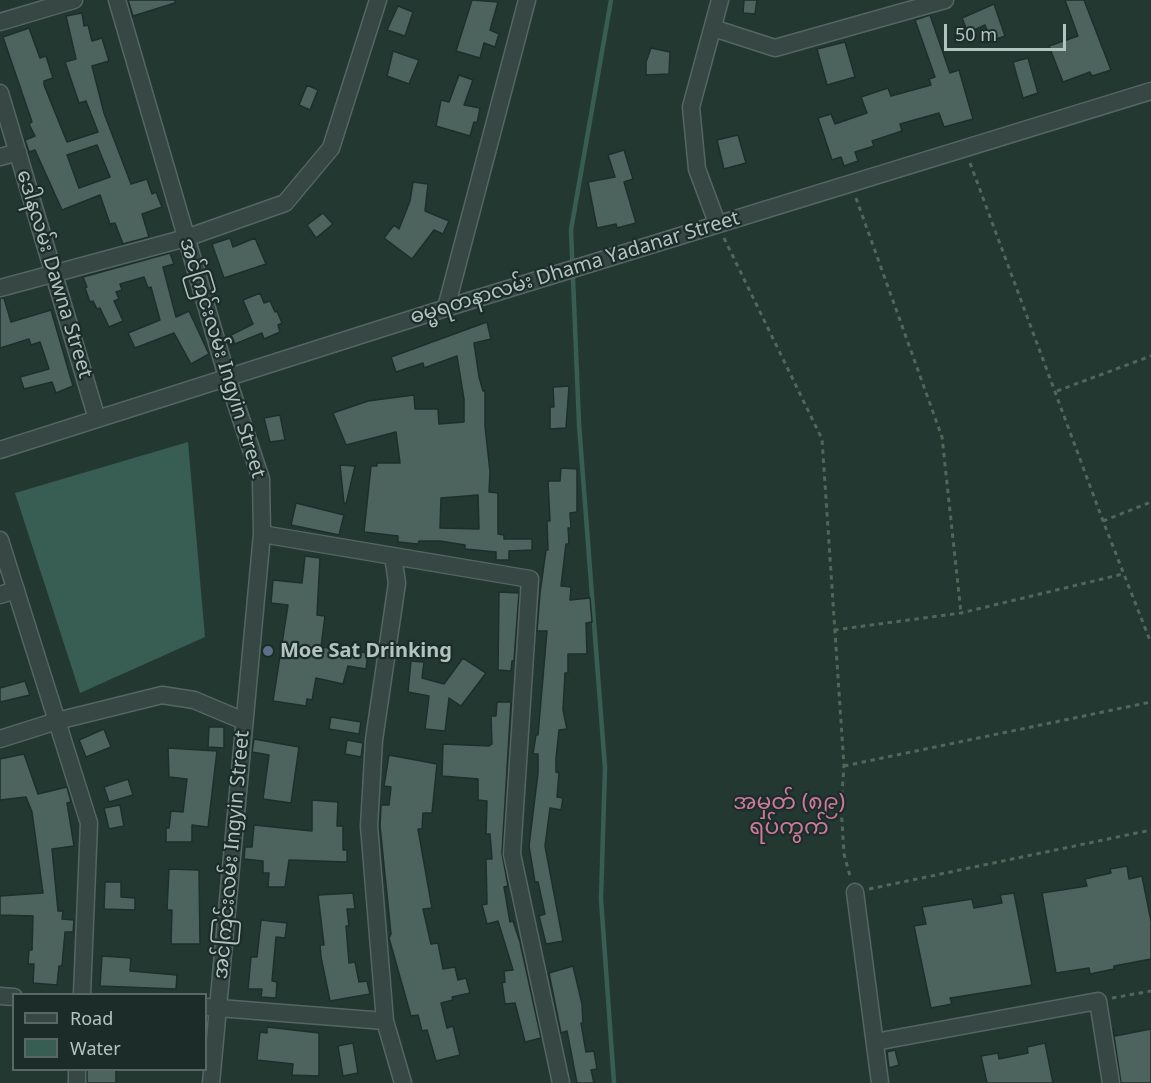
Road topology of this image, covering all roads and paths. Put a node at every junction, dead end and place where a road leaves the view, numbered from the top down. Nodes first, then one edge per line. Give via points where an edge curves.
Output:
1 (74, 0) edge
2 (117, 0) edge
3 (378, 0) edge
4 (527, 0) edge
5 (720, 0) edge
6 (945, 0) edge
7 (903, 6) edge
8 (0, 22) edge
9 (713, 28) junction
10 (1151, 91) edge
11 (0, 93) edge
12 (964, 147) junction
13 (18, 152) junction
14 (0, 157) edge
15 (851, 185) junction
16 (717, 223) junction
17 (186, 238) junction
18 (54, 273) junction
19 (0, 288) edge
20 (446, 308) junction
21 (1151, 356) edge
22 (227, 377) junction
23 (1056, 392) junction
24 (97, 420) junction
25 (0, 450) edge
26 (1151, 502) edge
27 (1103, 521) junction
28 (262, 534) junction
29 (0, 540) edge
30 (393, 556) junction
31 (1123, 574) junction
32 (8, 593) edge
33 (961, 613) junction
34 (834, 630) junction
35 (1151, 643) edge
36 (1151, 702) edge
37 (57, 721) junction
38 (244, 721) junction
39 (0, 740) edge
40 (844, 766) junction
41 (1151, 830) edge
42 (855, 892) junction
43 (1151, 991) edge
44 (82, 993) edge
45 (1098, 1001) junction
46 (212, 1008) edge
47 (385, 1021) junction
48 (874, 1042) junction
49 (212, 1083) edge
50 (403, 1083) edge
51 (561, 1083) edge
52 (880, 1083) edge
53 (1111, 1083) edge

1 - 8 street
2 - 17 street, အင်ကြင်းလမ်း Ingyin Street
3 - 17 street via 331,148 285,203
4 - 20 street
5 - 9 street
6 - 7 street
7 - 9 street via 775,48
9 - 16 street via 691,107 697,169
10 - 12 street, ဓမ္မရတနာလမ်း Dhama Yadanar Street
11 - 13 street, ဒေါနလမ်း Dawna Street
12 - 15 street, ဓမ္မရတနာလမ်း Dhama Yadanar Street
12 - 23 path
13 - 14 street
13 - 18 street, ဒေါနလမ်း Dawna Street
15 - 16 street, ဓမ္မရတနာလမ်း Dhama Yadanar Street
15 - 33 path via 942,437
16 - 20 street, ဓမ္မရတနာလမ်း Dhama Yadanar Street
16 - 34 path via 822,439
17 - 18 street
17 - 22 street, အင်ကြင်းလမ်း Ingyin Street
18 - 19 street
18 - 24 street, ဒေါနလမ်း Dawna Street
20 - 22 street, ဓမ္မရတနာလမ်း Dhama Yadanar Street
21 - 23 path
22 - 24 street, ဓမ္မရတနာလမ်း Dhama Yadanar Street
22 - 28 street, အင်ကြင်းလမ်း Ingyin Street via 261,479
23 - 27 path
24 - 25 street, ဓမ္မရတနာလမ်း Dhama Yadanar Street
26 - 27 path
27 - 31 path
28 - 30 street
28 - 38 street, အင်ကြင်းလမ်း Ingyin Street
29 - 32 street
30 - 47 street via 397,583 374,740 369,826
30 - 51 street via 530,579 512,854
31 - 33 path
31 - 35 path
32 - 37 street
33 - 34 path
34 - 40 path
36 - 40 path
37 - 38 street via 162,695 194,700
37 - 39 street
37 - 44 street via 90,823
38 - 46 street, အင်ကြင်းလမ်း Ingyin Street
40 - 42 path via 843,854
41 - 42 path
42 - 48 street
43 - 45 path
45 - 48 street
45 - 53 street
46 - 47 street
46 - 49 street, အင်ကြင်းလမ်း Ingyin Street
47 - 50 street
48 - 52 street

